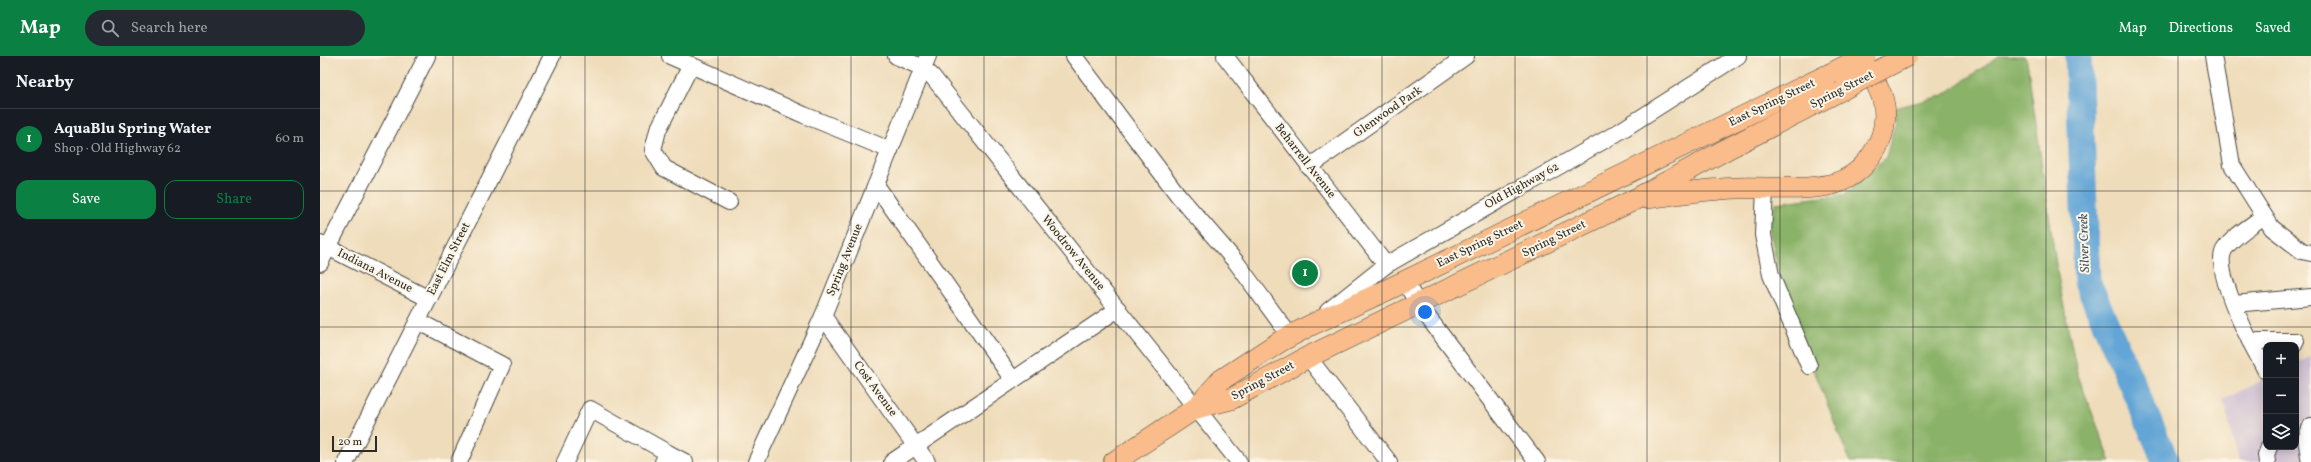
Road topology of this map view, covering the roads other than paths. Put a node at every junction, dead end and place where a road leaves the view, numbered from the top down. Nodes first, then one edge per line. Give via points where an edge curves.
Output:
1 (427, 56) edge
2 (552, 56) edge
3 (670, 56) edge
4 (896, 56) edge
5 (1074, 56) edge
6 (1225, 56) edge
7 (1466, 56) edge
8 (1738, 56) edge
9 (1860, 56) edge
10 (1865, 56) edge
11 (1906, 56) edge
12 (2213, 56) edge
13 (926, 62) edge
14 (691, 65) junction
15 (890, 150) junction
16 (1309, 167) junction
17 (876, 185) junction
18 (1765, 188) junction
19 (1634, 200) junction
20 (729, 202) dead end
21 (2264, 216) junction
22 (324, 245) edge
23 (2311, 253) edge
24 (320, 263) edge
25 (1386, 264) junction
26 (1404, 280) junction
27 (2311, 298) edge
28 (429, 299) junction
29 (1418, 304) junction
30 (2234, 304) junction
31 (1118, 309) junction
32 (823, 316) junction
33 (418, 321) junction
34 (1311, 325) junction
35 (1290, 336) junction
36 (2250, 341) junction
37 (2296, 342) edge
38 (1308, 357) junction
39 (2263, 365) edge
40 (1809, 366) dead end
41 (1013, 380) junction
42 (1196, 408) junction
43 (2311, 426) edge
44 (916, 446) junction
45 (2268, 450) edge
46 (665, 458) edge
47 (346, 462) edge
48 (459, 462) edge
49 (565, 462) edge
50 (685, 462) edge
51 (756, 462) edge
52 (892, 462) edge
53 (927, 462) edge
54 (1114, 462) edge
55 (1239, 462) edge
56 (1389, 462) edge
57 (1537, 462) edge
58 (2267, 462) edge
59 (2310, 462) edge

1 - 22 street
2 - 28 street, East Elm Street
3 - 14 street
4 - 13 street, Woodrow Avenue
5 - 35 street via 1178,195 1236,262
6 - 16 street, Beharrell Avenue
7 - 16 street, Glenwood Park
8 - 25 street, Old Highway 62 via 1617,133
9 - 18 main road via 1878,87 1885,110 1884,125 1875,152 1856,173 1843,180 1815,186
10 - 26 main road, East Spring Street, bridge
11 - 19 main road, Spring Street, bridge via 1724,150
12 - 21 street via 2232,165
13 - 15 street, Spring Avenue
13 - 31 street, Woodrow Avenue via 932,76
14 - 15 street via 804,116
14 - 20 street via 658,130 653,150 664,168
15 - 17 street, Spring Avenue
16 - 25 street, Beharrell Avenue
17 - 32 street, Spring Avenue
17 - 41 street
18 - 19 main road via 1693,192
18 - 40 street via 1763,234 1771,275
19 - 29 main road, Spring Street
21 - 23 street via 2272,228 2302,251
21 - 30 street via 2232,240 2223,252 2222,271
22 - 24 street
22 - 28 street, Indiana Avenue
25 - 34 street, Old Highway 62
26 - 29 street
26 - 34 main road, East Spring Street
27 - 30 street
28 - 33 street, East Elm Street
29 - 38 main road, Spring Street
29 - 57 street
30 - 36 street
31 - 41 street
31 - 42 street, Woodrow Avenue
32 - 44 street, Cost Avenue
32 - 51 street, Spring Avenue
33 - 47 street, East Elm Street
33 - 48 street via 502,365
34 - 35 main road, East Spring Street
35 - 42 main road, East Spring Street via 1220,380
36 - 37 street
36 - 39 street
38 - 42 main road, Spring Street via 1231,399
38 - 56 street
41 - 44 street
42 - 54 main road, East Spring Street
42 - 55 street, Woodrow Avenue
43 - 59 street via 2306,439
44 - 52 street
44 - 53 street, Cost Avenue
45 - 58 street
46 - 49 street via 590,409
46 - 50 street

